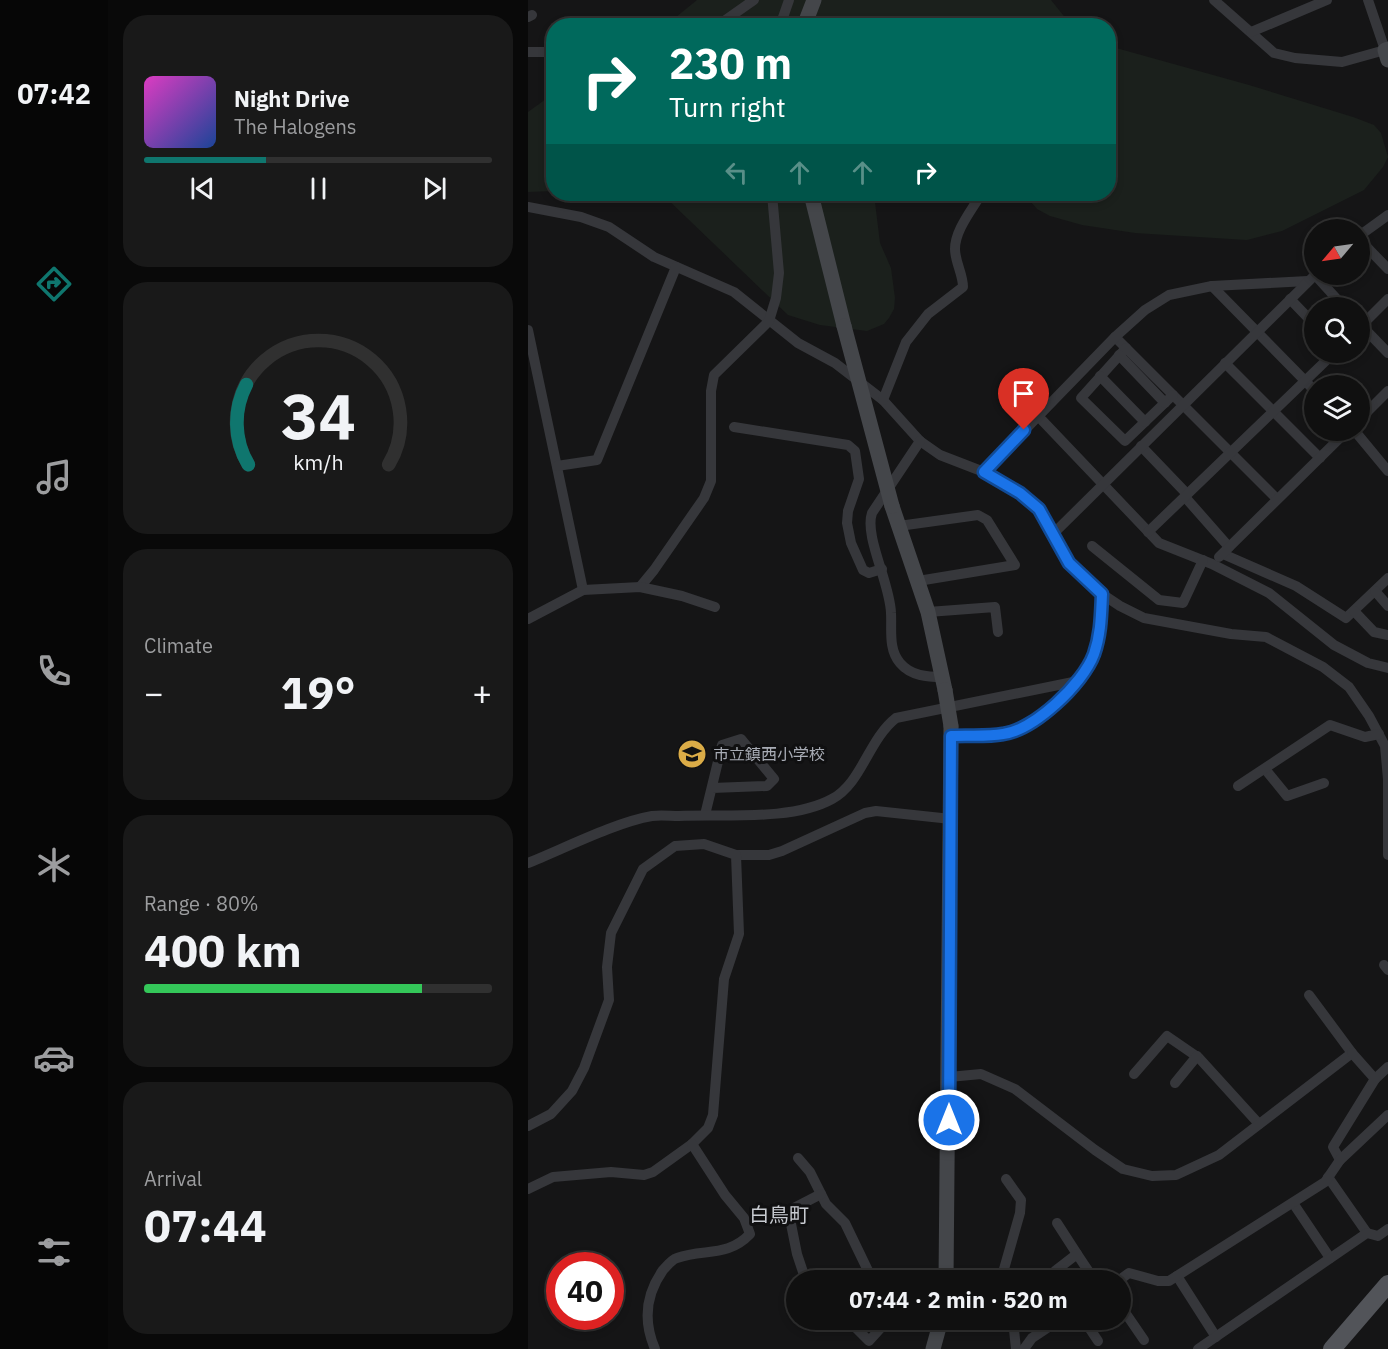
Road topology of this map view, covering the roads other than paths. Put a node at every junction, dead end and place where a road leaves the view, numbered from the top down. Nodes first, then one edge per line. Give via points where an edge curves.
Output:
1 (754, 0) edge
2 (789, 0) edge
3 (813, 0) edge
4 (1214, 0) edge
5 (1327, 0) edge
6 (1368, 0) edge
7 (728, 18) edge
8 (783, 18) edge
9 (807, 18) edge
10 (1251, 32) junction
11 (528, 52) edge
12 (546, 52) edge
13 (1387, 53) edge
14 (773, 201) edge
15 (813, 201) edge
16 (977, 201) edge
17 (528, 207) edge
18 (1388, 215) edge
19 (1370, 229) edge
20 (1370, 249) edge
21 (676, 267) junction
22 (1388, 269) edge
23 (1304, 278) edge
24 (1305, 285) edge
25 (1321, 285) edge
26 (1212, 286) junction
27 (1334, 297) edge
28 (1290, 299) junction
29 (1388, 299) edge
30 (1304, 314) edge
31 (1370, 316) edge
32 (769, 321) junction
33 (528, 330) edge
34 (1256, 333) junction
35 (1370, 336) edge
36 (1115, 337) junction
37 (1122, 351) junction
38 (1388, 353) edge
39 (1226, 363) junction
40 (1101, 376) junction
41 (1304, 380) edge
42 (1304, 390) edge
43 (1386, 397) edge
44 (1169, 399) junction
45 (883, 400) junction
46 (1183, 405) junction
47 (1274, 411) junction
48 (1370, 411) edge
49 (1038, 416) junction
50 (1145, 422) junction
51 (734, 427) dead end
52 (920, 441) junction
53 (1337, 441) edge
54 (1363, 441) edge
55 (1141, 446) junction
56 (1231, 453) junction
57 (1320, 458) junction
58 (557, 466) junction
59 (1388, 471) edge
60 (984, 472) junction
61 (1102, 485) junction
62 (1186, 496) junction
63 (1277, 499) junction
64 (899, 526) junction
65 (1148, 532) junction
66 (1052, 535) junction
67 (1092, 546) dead end
68 (1226, 550) junction
69 (1207, 562) junction
70 (882, 569) junction
71 (1388, 578) edge
72 (918, 581) junction
73 (640, 587) junction
74 (583, 590) junction
75 (1375, 591) junction
76 (1102, 594) junction
77 (1388, 606) edge
78 (715, 607) dead end
79 (1354, 611) junction
80 (928, 612) junction
81 (528, 619) edge
82 (998, 632) dead end
83 (1388, 635) edge
84 (1388, 668) edge
85 (1078, 681) junction
86 (944, 683) junction
87 (951, 731) junction
88 (1379, 734) junction
89 (1265, 769) junction
90 (1324, 783) dead end
91 (1238, 786) dead end
92 (712, 788) junction
93 (705, 815) junction
94 (951, 819) junction
95 (736, 855) junction
96 (1388, 855) edge
97 (528, 863) edge
98 (1309, 995) dead end
99 (1352, 1053) junction
100 (1197, 1056) junction
101 (1388, 1067) edge
102 (1134, 1074) dead end
103 (949, 1077) junction
104 (1375, 1079) junction
105 (1175, 1083) dead end
106 (1388, 1115) edge
107 (1258, 1124) junction
108 (528, 1126) edge
109 (692, 1144) junction
110 (798, 1158) dead end
111 (1340, 1160) junction
112 (1329, 1177) junction
113 (1006, 1179) dead end
114 (528, 1189) edge
115 (821, 1194) junction
116 (1293, 1203) junction
117 (1057, 1223) dead end
118 (1388, 1229) edge
119 (1367, 1233) junction
120 (1077, 1254) junction
121 (1330, 1258) junction
122 (802, 1270) edge
123 (868, 1270) edge
124 (946, 1270) edge
125 (1004, 1270) edge
126 (1056, 1270) edge
127 (1088, 1270) edge
128 (1131, 1274) edge
129 (1177, 1276) junction
130 (1388, 1284) edge
131 (1131, 1321) edge
132 (858, 1330) edge
133 (879, 1330) edge
134 (939, 1330) edge
135 (1014, 1330) edge
136 (1044, 1330) edge
137 (1091, 1330) edge
138 (1216, 1337) junction
139 (1144, 1340) dead end
140 (1098, 1341) dead end
141 (935, 1348) edge
142 (655, 1349) edge
143 (1016, 1349) edge
144 (1024, 1349) edge
145 (1198, 1349) edge
146 (1332, 1349) edge

1 - 7 street
2 - 8 street
3 - 9 street
4 - 10 street
5 - 10 street
6 - 13 street
10 - 13 street via 1274,53 1295,58 1342,62
11 - 12 street
14 - 32 street via 779,273
15 - 64 street, bridge
16 - 45 street via 957,235 955,251 963,287 928,314 906,342
17 - 21 street via 609,227
18 - 19 street
20 - 22 street
21 - 32 street via 734,292
21 - 58 street via 597,460
23 - 26 street
24 - 28 street
25 - 27 street
26 - 34 street
26 - 36 street via 1169,295 1144,310
28 - 30 street
28 - 34 street
29 - 31 street
32 - 45 street via 835,363
32 - 73 street via 714,375 711,482 704,498
33 - 58 street
34 - 39 street
34 - 41 street
35 - 38 street
36 - 37 street
36 - 49 street
37 - 40 street
37 - 44 street
39 - 46 street
39 - 47 street
40 - 50 street
40 - 50 street via 1082,398 1125,441
42 - 47 street
43 - 48 street
44 - 46 street
44 - 50 street
45 - 52 street
46 - 55 street
46 - 56 street
47 - 56 street
47 - 57 street
49 - 60 street
49 - 61 street
51 - 70 street via 848,445 855,451 859,479 848,511 851,543 863,570 869,573
52 - 60 street via 940,455
52 - 70 street via 869,522
53 - 57 street
54 - 59 street
55 - 61 street
55 - 62 street
56 - 62 street
56 - 63 street
57 - 63 street
58 - 74 street
60 - 66 street via 1039,509
61 - 65 street
61 - 66 street
62 - 65 street
62 - 68 street
63 - 68 street
64 - 72 street
64 - 72 street via 978,515 987,520 1015,565
65 - 69 street via 1159,543
66 - 76 street via 1069,563
67 - 69 street via 1159,600 1183,603
68 - 69 street
68 - 79 street via 1296,586 1346,618
69 - 84 street via 1269,593 1334,645 1368,663
70 - 86 street via 891,610 892,648 900,663 911,672
71 - 75 street
72 - 80 street
73 - 74 street
73 - 78 street
74 - 81 street
75 - 77 street
75 - 79 street
76 - 85 street via 1100,633 1093,657
76 - 88 street via 1144,618 1266,637 1349,687
79 - 83 street via 1374,632
80 - 82 street via 995,607
80 - 86 street
85 - 87 street via 1027,726 1004,734
85 - 93 street via 896,718 870,747 849,786 814,808 787,813
86 - 87 street, bridge
87 - 94 street
88 - 89 street via 1365,737 1330,725
88 - 96 street via 1385,746 1388,778
89 - 90 street via 1287,796
89 - 91 street
92 - 92 street via 722,745 741,739 774,778 767,786
92 - 93 street
93 - 97 street via 652,816
94 - 95 street via 876,811 782,851
94 - 103 street
95 - 108 street via 704,844 675,846 643,869 611,933 609,1000 584,1068 572,1090 551,1114
95 - 109 street via 739,934 724,979 713,1115 708,1128
98 - 99 street
99 - 104 street
99 - 107 street
100 - 102 street via 1167,1036
100 - 105 street
100 - 107 street
101 - 104 street
103 - 107 street via 981,1074 1015,1089 1123,1169 1152,1176 1194,1169
103 - 124 street
104 - 111 street via 1333,1147
106 - 111 street
109 - 114 street via 644,1175 611,1172 553,1177
109 - 142 street via 744,1218 750,1234 741,1244 676,1258 668,1265 654,1283 648,1300
110 - 115 street
111 - 112 street
112 - 116 street
112 - 119 street
113 - 125 street via 1021,1200
115 - 122 street via 789,1214
115 - 123 street via 845,1223
116 - 121 street
116 - 129 street
117 - 120 street
118 - 119 street via 1378,1236
119 - 121 street
120 - 126 street
120 - 127 street
121 - 138 street
128 - 129 street via 1158,1281
129 - 138 street
130 - 146 main road
131 - 139 street
132 - 133 street via 869,1341
134 - 141 street
135 - 143 street
136 - 144 street
137 - 140 street
138 - 145 street

